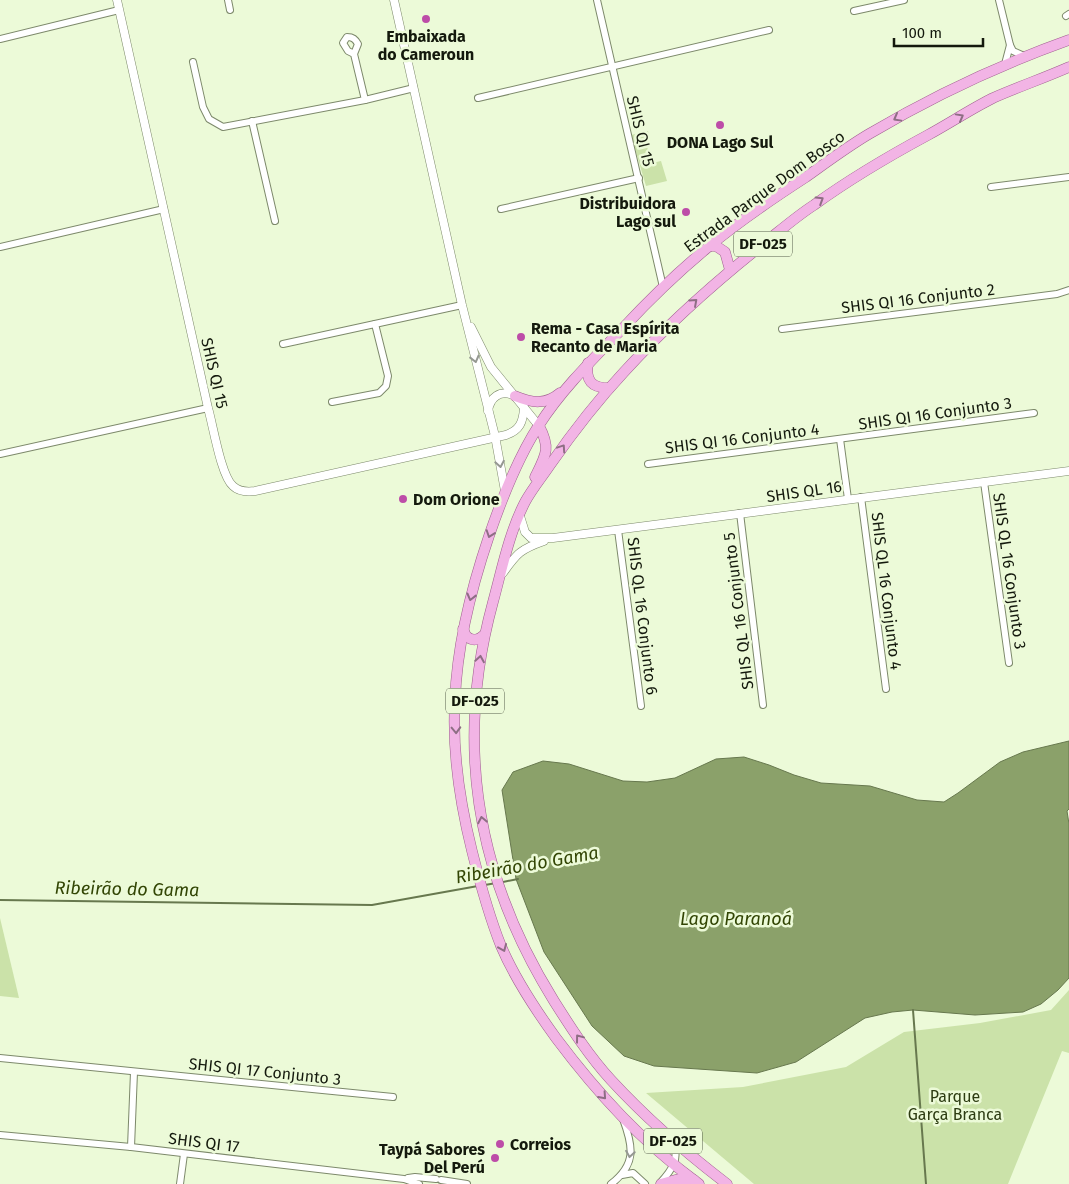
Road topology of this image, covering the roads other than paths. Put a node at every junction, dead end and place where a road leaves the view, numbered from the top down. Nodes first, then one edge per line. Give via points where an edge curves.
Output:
1 (117, 0) edge
2 (228, 0) edge
3 (394, 0) edge
4 (597, 0) edge
5 (904, 0) edge
6 (1000, 0) edge
7 (119, 10) junction
8 (230, 10) dead end
9 (854, 11) dead end
10 (769, 30) dead end
11 (0, 39) edge
12 (1069, 40) edge
13 (1010, 45) junction
14 (354, 54) dead end
15 (1024, 56) junction
16 (193, 62) dead end
17 (1006, 64) junction
18 (612, 67) junction
19 (1069, 67) edge
20 (414, 88) junction
21 (478, 98) dead end
22 (364, 100) junction
23 (252, 121) junction
24 (1069, 177) edge
25 (639, 178) junction
26 (991, 187) dead end
27 (164, 209) junction
28 (501, 209) dead end
29 (275, 221) dead end
30 (710, 246) junction
31 (0, 247) edge
32 (659, 269) junction
33 (730, 270) junction
34 (675, 276) junction
35 (663, 287) junction
36 (1069, 290) edge
37 (1057, 294) junction
38 (1069, 298) edge
39 (463, 308) junction
40 (375, 324) junction
41 (782, 329) dead end
42 (283, 344) dead end
43 (588, 363) junction
44 (568, 386) junction
45 (609, 388) junction
46 (515, 396) junction
47 (332, 402) dead end
48 (208, 408) junction
49 (524, 408) junction
50 (488, 411) junction
51 (1034, 413) dead end
52 (539, 426) junction
53 (495, 436) junction
54 (840, 440) junction
55 (0, 454) edge
56 (648, 464) dead end
57 (1069, 470) edge
58 (984, 482) junction
59 (505, 491) junction
60 (862, 497) junction
61 (848, 499) junction
62 (525, 503) junction
63 (740, 513) junction
64 (520, 516) junction
65 (618, 530) junction
66 (553, 538) junction
67 (499, 578) junction
68 (463, 629) junction
69 (484, 635) junction
70 (1009, 663) dead end
71 (886, 689) dead end
72 (763, 705) dead end
73 (641, 706) dead end
74 (0, 1058) edge
75 (580, 1071) junction
76 (134, 1072) junction
77 (608, 1077) junction
78 (393, 1097) dead end
79 (622, 1118) junction
80 (0, 1135) edge
81 (667, 1136) junction
82 (131, 1147) junction
83 (184, 1154) junction
84 (674, 1165) junction
85 (622, 1175) junction
86 (404, 1179) junction
87 (440, 1181) edge
88 (697, 1182) edge
89 (180, 1184) edge
90 (419, 1184) edge
91 (430, 1184) edge
92 (467, 1184) edge
93 (611, 1184) edge
94 (646, 1184) edge
95 (660, 1184) edge
96 (727, 1184) edge

1 - 7 street, SHIS QI 15
2 - 8 street
3 - 20 street
4 - 18 street, SHIS QI 15
5 - 9 street
6 - 13 street
7 - 11 street
7 - 27 street, SHIS QI 15
10 - 18 street
12 - 15 main road, Estrada Parque Dom Bosco / DF-025
13 - 15 street via 1013,51
13 - 17 street
14 - 22 street
15 - 17 main road, Estrada Parque Dom Bosco / DF-025
16 - 23 street via 203,107 210,119 223,127
17 -> 30 main road, Estrada Parque Dom Bosco / DF-025 via 936,96 866,136
18 - 21 street
18 - 25 street, SHIS QI 15
33 -> 19 main road, DF-025 via 812,205 901,150 991,100
20 - 22 street
20 - 39 street
22 - 23 street
23 - 29 street
24 - 26 street
25 - 28 street
25 - 32 street, SHIS QI 15
27 - 31 street
27 - 48 street, SHIS QI 15
30 - 33 main road via 725,252
30 - 34 main road, Estrada Parque Dom Bosco / DF-025
32 - 34 street
32 - 35 street, SHIS QI 15
45 -> 33 main road, DF-025 via 659,334
34 - 35 main road, Estrada Parque Dom Bosco / DF-025
35 - 43 main road, Estrada Parque Dom Bosco / DF-025
36 - 37 street, SHIS QI 16 Conjunto 2
37 - 38 street, SHIS QI 16 Conjunto 2
37 - 41 street, SHIS QI 16 Conjunto 2
39 - 40 street
39 - 46 street via 491,367
39 -> 50 street
40 - 42 street
40 - 47 street via 388,376 386,386 379,393
43 - 44 main road, Estrada Parque Dom Bosco / DF-025
43 - 45 main road via 586,372 589,380 599,388
44 - 46 main road via 556,397 542,402
44 - 52 main road, Estrada Parque Dom Bosco / DF-025
62 -> 45 main road, DF-025 via 579,423
46 - 49 street
46 - 50 street via 508,393 498,395 490,403
48 - 53 street, SHIS QI 15 via 225,474 233,486 243,491 255,491
48 - 55 street
49 - 52 street
49 - 53 street via 518,428
50 - 53 street
51 - 54 street, SHIS QI 16 Conjunto 3
52 - 59 main road, Estrada Parque Dom Bosco / DF-025
52 - 62 main road via 546,444 546,456
53 -> 59 street
54 - 56 street, SHIS QI 16 Conjunto 4
54 - 61 street
57 - 58 street, SHIS QL 16
58 - 60 street, SHIS QL 16
58 - 70 street, SHIS QL 16 Conjunto 3
59 -> 68 main road, Estrada Parque Dom Bosco / DF-025 via 480,564
60 - 61 street, SHIS QL 16
60 - 71 street, SHIS QL 16 Conjunto 4
61 - 63 street, SHIS QL 16
62 - 64 main road, DF-025
63 - 65 street, SHIS QL 16
63 - 72 street, SHIS QL 16 Conjunto 5
64 - 66 street, SHIS QL 16 via 525,532 531,538
64 - 67 main road, DF-025
65 - 66 street, SHIS QL 16
65 - 73 street, SHIS QL 16 Conjunto 6
66 - 67 street, SHIS QL 16 via 522,550
67 - 69 main road, DF-025
68 - 69 main road via 466,636 474,640
68 -> 75 main road, Estrada Parque Dom Bosco / DF-025 via 455,700 457,761 464,820 477,870 502,948 534,1008
77 -> 69 main road, DF-025 via 567,1022 536,972 519,940 492,868 476,792 475,767 476,697
74 - 76 street, SHIS QI 17 Conjunto 3
75 - 77 main road via 579,1061 584,1057
75 -> 79 main road, Estrada Parque Dom Bosco / DF-025
76 - 78 street, SHIS QI 17 Conjunto 3
76 - 82 street
77 - 81 main road, DF-025
79 - 84 main road, Estrada Parque Dom Bosco / DF-025
79 -> 85 street via 631,1141 630,1158
80 - 82 street, SHIS QI 17
81 - 84 street via 675,1148
81 - 96 main road, DF-025
82 - 83 street, SHIS QI 17
83 - 86 street, SHIS QI 17
83 - 89 street
84 - 88 main road, Estrada Parque Dom Bosco / DF-025
84 - 95 street
85 - 93 street
85 - 94 street via 634,1174
86 - 87 street, SHIS QI 17 via 415,1177
86 - 90 street, SHIS QI 17
87 - 91 street
87 - 92 street, SHIS QI 17
88 - 95 main road via 679,1179

